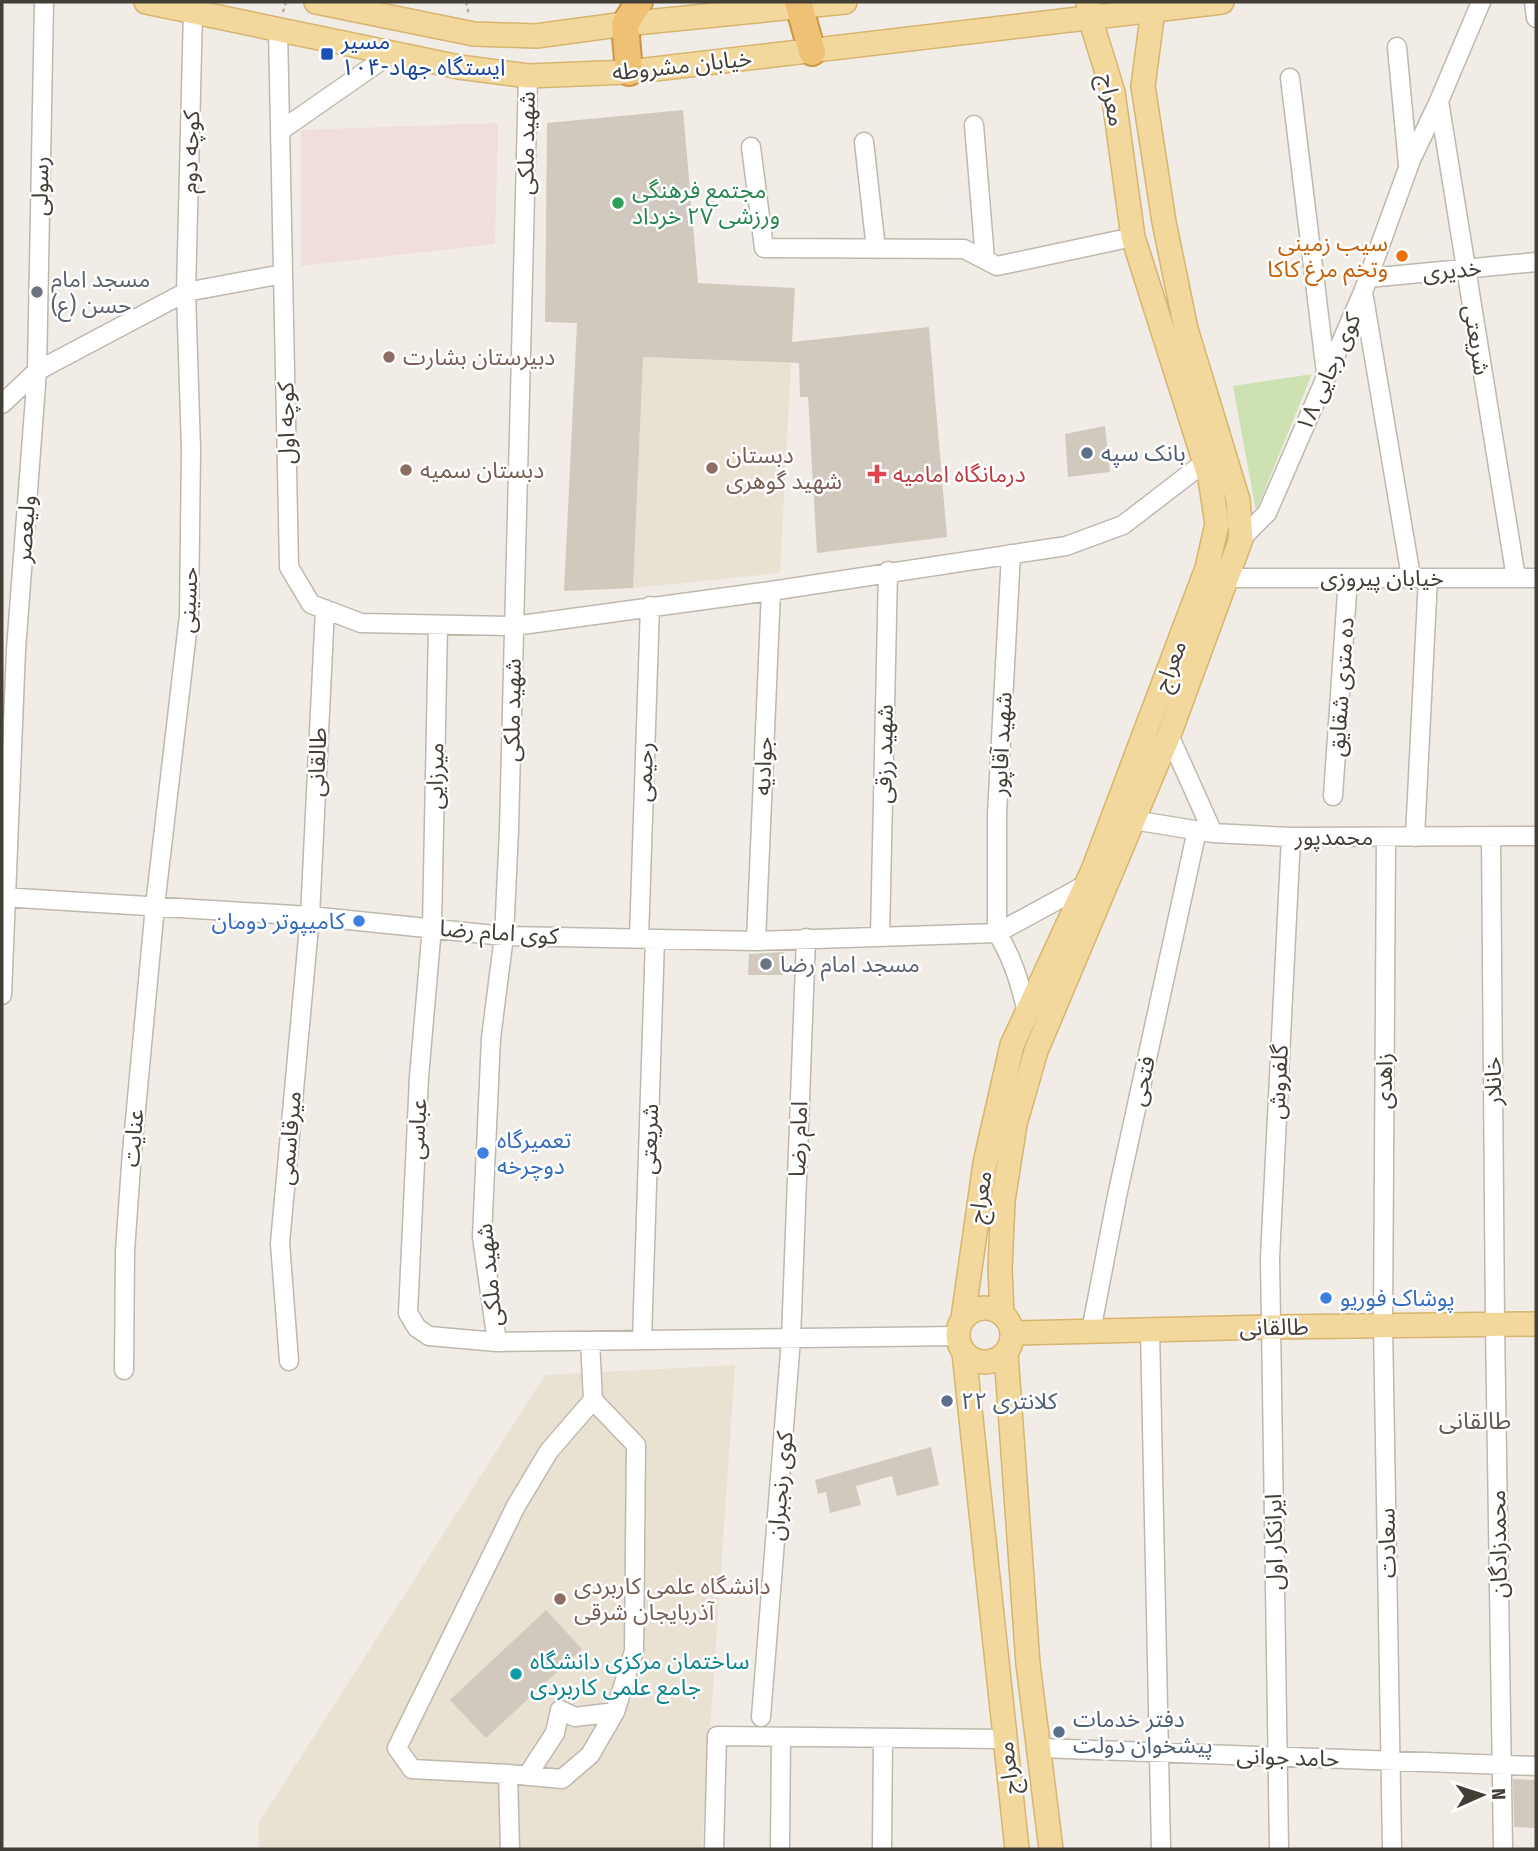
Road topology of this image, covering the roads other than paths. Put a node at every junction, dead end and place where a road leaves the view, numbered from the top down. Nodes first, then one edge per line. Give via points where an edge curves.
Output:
1 (44, 2) edge
2 (146, 2) edge
3 (316, 2) edge
4 (845, 2) edge
5 (1222, 2) edge
6 (1481, 2) edge
7 (1534, 2) edge
8 (799, 4) edge
9 (1152, 6) edge
10 (1089, 10) edge
11 (194, 11) junction
12 (632, 13) edge
13 (1536, 18) edge
14 (278, 29) junction
15 (1396, 47) dead end
16 (812, 52) junction
17 (392, 53) junction
18 (629, 72) junction
19 (528, 76) junction
20 (1290, 78) dead end
21 (1143, 86) junction
22 (1113, 92) junction
23 (1440, 101) junction
24 (974, 125) dead end
25 (280, 131) junction
26 (864, 142) dead end
27 (751, 147) dead end
28 (1408, 167) junction
29 (1133, 237) junction
30 (876, 248) junction
31 (985, 259) junction
32 (1536, 262) edge
33 (1466, 268) junction
34 (283, 274) junction
35 (1365, 285) junction
36 (186, 292) junction
37 (37, 371) junction
38 (1326, 374) junction
39 (2, 404) edge
40 (1205, 462) junction
41 (1241, 539) junction
42 (1011, 554) junction
43 (888, 572) junction
44 (1420, 577) junction
45 (1228, 578) junction
46 (1349, 578) junction
47 (1516, 578) junction
48 (1536, 578) edge
49 (771, 591) junction
50 (650, 606) junction
51 (325, 609) junction
52 (438, 625) junction
53 (514, 626) junction
54 (1169, 735) junction
55 (1332, 796) dead end
56 (1133, 820) junction
57 (1205, 832) junction
58 (1386, 836) junction
59 (1491, 836) junction
60 (1536, 836) edge
61 (1291, 837) junction
62 (1415, 837) junction
63 (1087, 884) junction
64 (4, 897) edge
65 (155, 906) junction
66 (310, 916) junction
67 (432, 927) junction
68 (997, 933) junction
69 (504, 936) junction
70 (880, 936) junction
71 (806, 938) junction
72 (647, 939) junction
73 (756, 940) junction
74 (2, 995) edge
75 (1027, 1013) junction
76 (1536, 1324) edge
77 (1383, 1325) junction
78 (1495, 1325) junction
79 (1270, 1327) junction
80 (1150, 1330) junction
81 (1091, 1331) junction
82 (1007, 1333) junction
83 (962, 1336) junction
84 (791, 1339) junction
85 (642, 1340) junction
86 (590, 1341) junction
87 (496, 1342) junction
88 (289, 1361) dead end
89 (124, 1370) dead end
90 (593, 1400) junction
91 (615, 1712) junction
92 (761, 1717) dead end
93 (781, 1737) junction
94 (883, 1738) junction
95 (1004, 1739) junction
96 (1040, 1748) junction
97 (1160, 1752) junction
98 (1278, 1756) junction
99 (1391, 1760) junction
100 (1502, 1764) junction
101 (1536, 1766) edge
102 (508, 1774) junction
103 (527, 1776) junction
104 (510, 1849) edge
105 (714, 1849) edge
106 (780, 1849) edge
107 (882, 1849) edge
108 (1017, 1849) edge
109 (1051, 1849) edge
110 (1161, 1849) edge
111 (1279, 1849) edge
112 (1392, 1849) edge
113 (1503, 1849) edge

1 - 37 street, رسولی
2 - 11 main road, خیابان مشروطه
3 - 12 main road, خیابان مشروطه via 474,34 536,36
4 - 8 main road, خیابان مشروطه
5 - 9 main road, خیابان مشروطه
6 - 23 street, کوی رجایی ۱۸
7 - 13 street
8 - 12 main road, خیابان مشروطه
8 - 16 highway
9 - 10 main road, خیابان مشروطه
9 - 21 main road, معراج
10 - 16 main road, خیابان مشروطه
10 - 22 main road, معراج
11 - 14 main road, خیابان مشروطه
11 - 36 street, کوچه دوم
12 - 18 highway
14 - 17 main road, خیابان مشروطه
14 - 25 street, کوچه اول
15 - 28 street
16 - 18 main road, خیابان مشروطه
17 - 19 main road, خیابان مشروطه
17 - 25 street
18 - 19 main road, خیابان مشروطه
19 - 53 street, شهید ملکی
20 - 38 street
21 - 22 main road
21 - 41 main road, معراج via 1184,316 1238,500
22 - 29 main road, معراج
23 - 28 street, کوی رجایی ۱۸
23 - 33 street, شریعتی
24 - 31 street
25 - 34 street, کوچه اول
26 - 30 street
27 - 30 street via 764,248
28 - 35 street, کوی رجایی ۱۸
29 - 31 street via 998,266
29 - 40 main road, معراج
30 - 31 street via 964,249
32 - 33 street, خدیری
33 - 35 street, خدیری
33 - 47 street, شریعتی
34 - 36 street
34 - 51 street, کوچه اول via 289,567 312,604
35 - 38 street, کوی رجایی ۱۸
35 - 44 street
36 - 37 street
36 - 65 street, حسینی via 191,449 189,615
37 - 39 street
37 - 64 street, ولیعصر
38 - 41 street, کوی رجایی ۱۸ via 1267,513
40 - 42 street, کوچه اول via 1123,524 1066,546
40 - 63 main road, معراج via 1217,524 1208,568
41 - 45 main road, معراج
42 - 43 street, کوچه اول
42 - 68 street, شهید آقاپور via 997,814
43 - 49 street, کوچه اول
43 - 70 street, شهید رزقی
44 - 46 street, خیابان پیروزی
44 - 47 street, خیابان پیروزی
44 - 62 street
45 - 46 street, خیابان پیروزی
45 - 54 main road, معراج
46 - 55 street, ده متری شقایق
47 - 48 street, خیابان پیروزی
49 - 50 street, کوچه اول
49 - 73 street, جوادیه
50 - 53 street, کوچه اول
50 - 72 street, رحیمی
51 - 52 street, کوچه اول via 361,623
51 - 66 street, طالقانی
52 - 53 street, کوچه اول
52 - 67 street, میرزایی
53 - 69 street, شهید ملکی
54 - 56 main road, معراج
54 - 57 street
56 - 57 street, محمدپور
56 - 82 main road, معراج via 1035,1051 1015,1124 1003,1201 1000,1269
57 - 61 street, محمدپور
57 - 81 street, فتحی via 1117,1196
58 - 61 street, محمدپور
58 - 62 street, محمدپور
58 - 77 street, زاهدی
59 - 60 street, محمدپور
59 - 62 street, محمدپور
59 - 78 street, خانلار
61 - 79 street, گلفروش via 1270,1244
63 - 68 street
63 - 75 main road, معراج
64 - 65 street, کوی امام رضا
64 - 74 street, ولیعصر
65 - 66 street, کوی امام رضا
65 - 89 street, عنایت via 125,1251
66 - 67 street, کوی امام رضا
66 - 88 street, میرقاسمی via 280,1243
67 - 69 street, کوی امام رضا
67 - 87 street, عباسی via 419,1077 408,1313 429,1336
68 - 70 street, کوی امام رضا
68 - 75 street via 1018,976
69 - 72 street, کوی امام رضا
69 - 87 street, شهید ملکی via 491,1038 482,1237
70 - 71 street, کوی امام رضا
71 - 73 street, کوی امام رضا
71 - 84 street, امام رضا
72 - 73 street, کوی امام رضا
72 - 85 street, شریعتی
75 - 83 main road, معراج via 1012,1045 985,1163
76 - 78 main road, طالقانی
77 - 78 main road, طالقانی
77 - 79 main road, طالقانی
77 - 99 street, سعادت
78 - 100 street, محمدزادگان
79 - 80 main road, طالقانی
79 - 98 street, ایرانکار اول
80 - 81 main road, طالقانی
80 - 97 street
81 - 82 main road, طالقانی
82 - 83 main road via 994,1309 978,1309
82 - 83 main road via 999,1360 980,1363
82 - 96 main road, معراج via 1028,1664
83 - 84 street
83 - 95 main road, معراج
84 - 85 street
84 - 92 street, کوی رنجبران
85 - 86 street
86 - 87 street
86 - 90 street
90 - 91 street via 636,1445 634,1651
90 - 102 street via 549,1451 516,1506 397,1748 412,1769
91 - 103 street via 590,1755 562,1779
91 - 103 street via 575,1717 560,1710 555,1733
93 - 94 street
93 - 105 street via 717,1737
93 - 106 street
94 - 95 street
94 - 107 street
95 - 108 main road, معراج
96 - 97 street, حامد جوانی
96 - 109 main road, معراج
97 - 98 street, حامد جوانی
97 - 110 street
98 - 99 street, حامد جوانی
98 - 111 street, ایرانکار اول
99 - 100 street, حامد جوانی
99 - 112 street, سعادت
100 - 101 street, حامد جوانی
100 - 113 street, محمدزادگان
102 - 103 street
102 - 104 street

